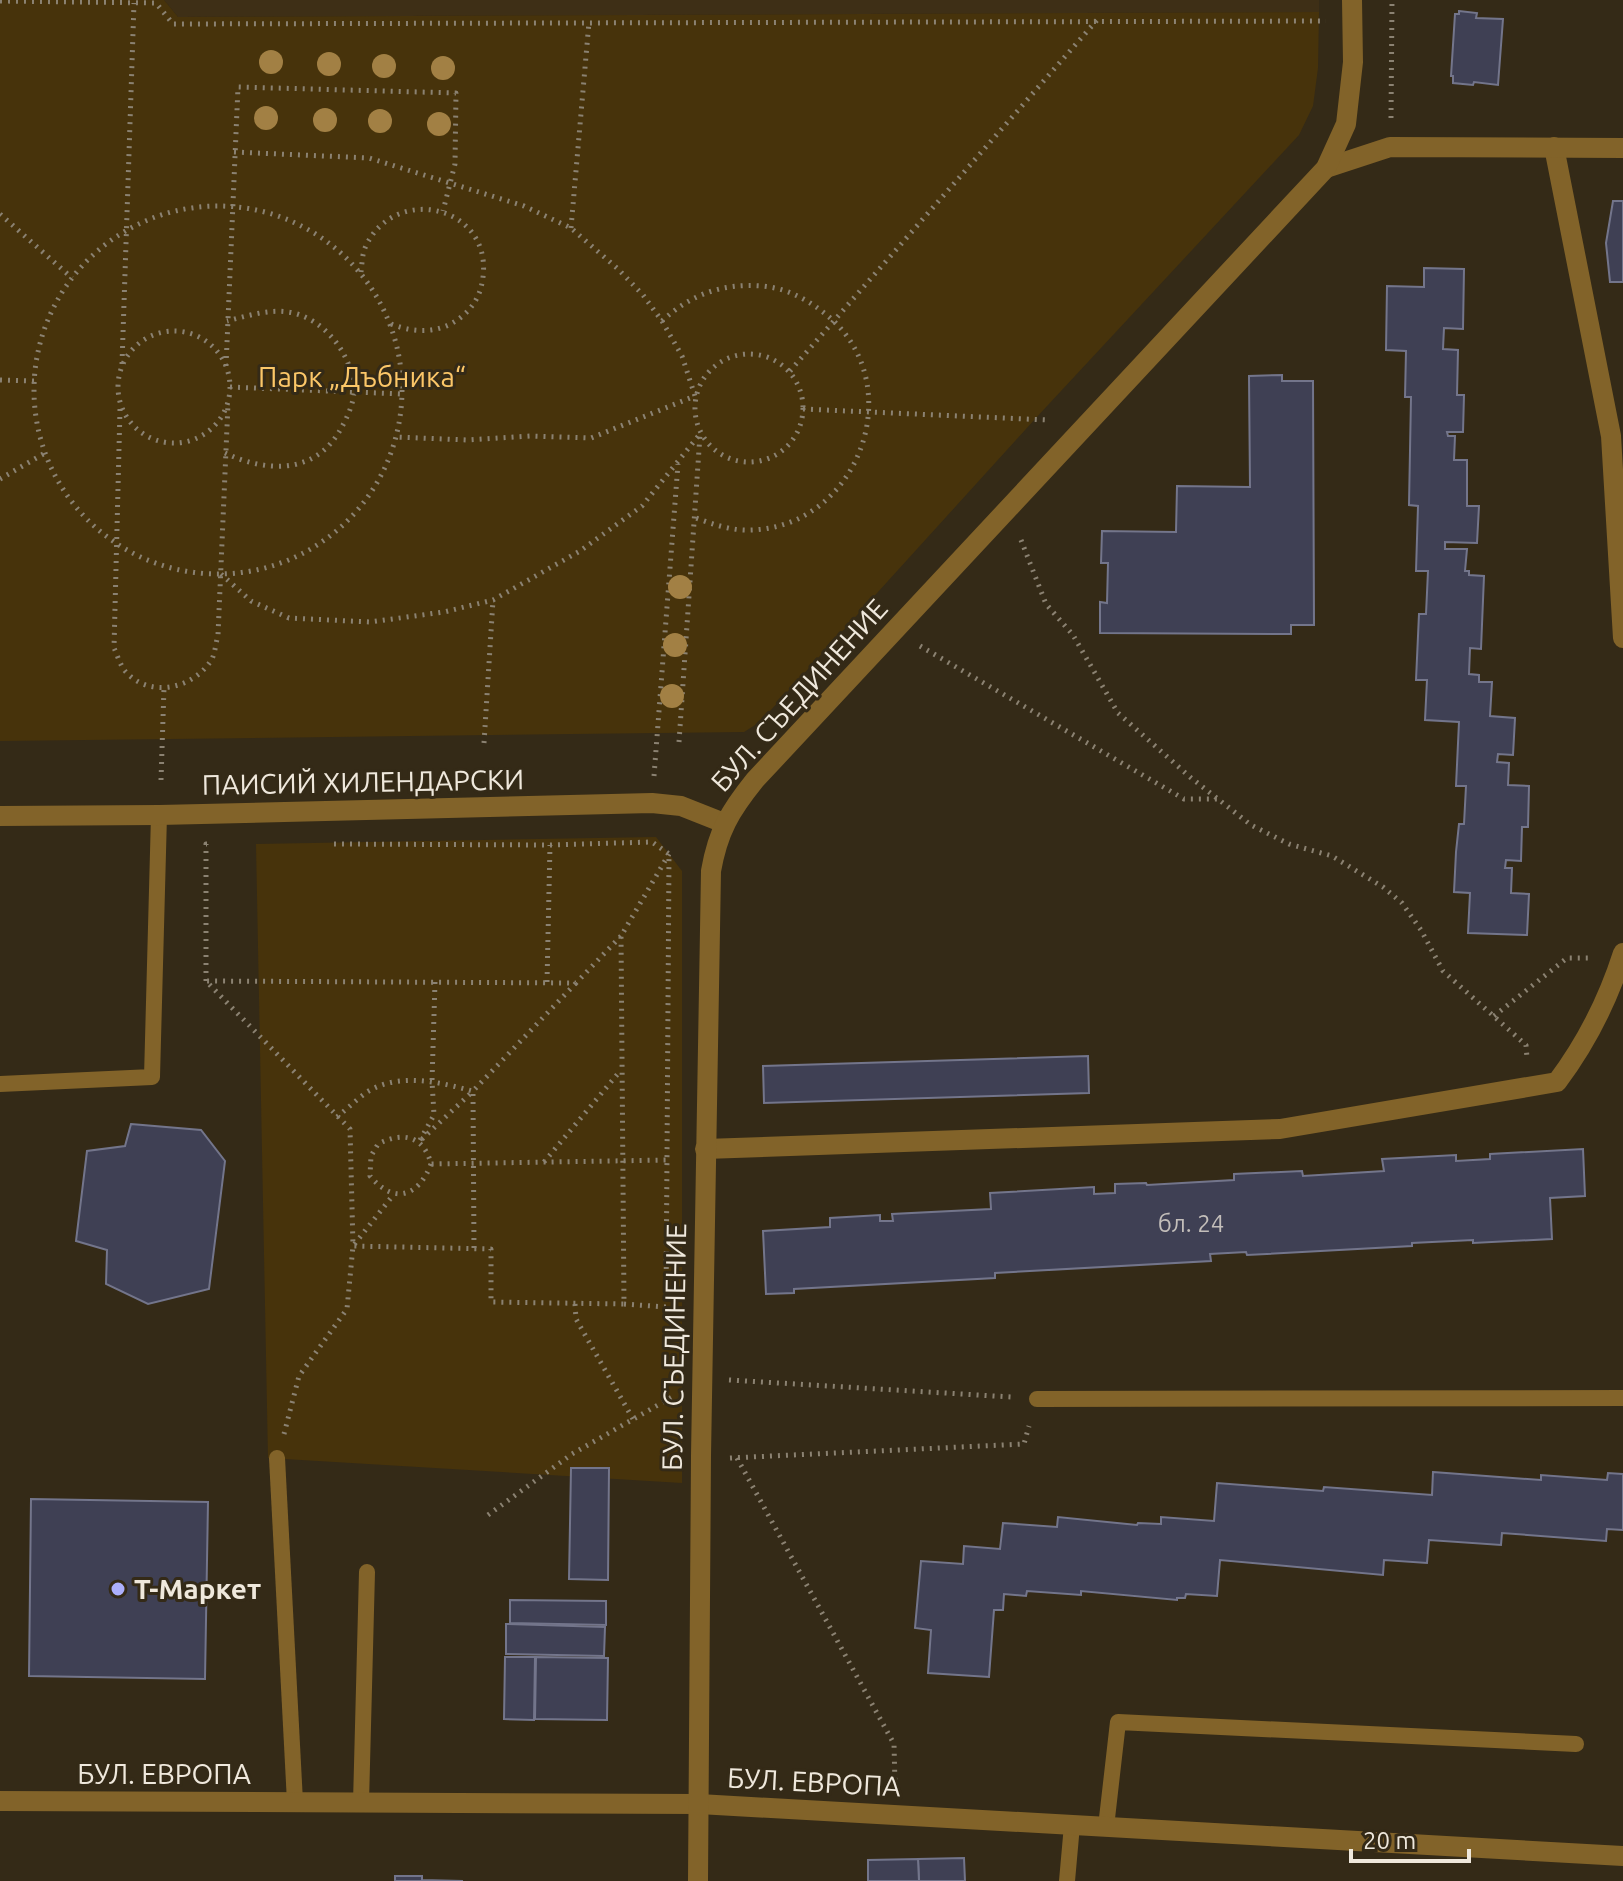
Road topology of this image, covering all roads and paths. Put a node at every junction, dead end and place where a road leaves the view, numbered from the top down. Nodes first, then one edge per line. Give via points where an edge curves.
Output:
1 (1352, 0) edge
2 (1392, 0) edge
3 (0, 1) edge
4 (134, 3) junction
5 (1097, 20) junction
6 (1331, 21) dead end
7 (589, 22) junction
8 (1390, 147) junction
9 (1554, 147) junction
10 (1623, 148) edge
11 (234, 152) junction
12 (1326, 168) junction
13 (450, 183) junction
14 (232, 205) junction
15 (443, 211) junction
16 (0, 214) edge
17 (571, 228) junction
18 (126, 230) junction
19 (361, 273) junction
20 (72, 278) junction
21 (833, 320) junction
22 (227, 321) junction
23 (662, 321) junction
24 (390, 323) junction
25 (122, 364) junction
26 (226, 366) junction
27 (790, 371) junction
28 (0, 380) edge
29 (34, 381) junction
30 (230, 387) junction
31 (354, 392) junction
32 (402, 394) junction
33 (695, 396) junction
34 (228, 404) junction
35 (120, 409) junction
36 (803, 409) junction
37 (869, 411) junction
38 (1048, 420) dead end
39 (700, 434) junction
40 (396, 437) junction
41 (45, 453) junction
42 (225, 453) junction
43 (678, 464) junction
44 (0, 479) edge
45 (696, 518) junction
46 (1020, 537) dead end
47 (117, 546) junction
48 (221, 574) junction
49 (493, 600) junction
50 (1623, 638) edge
51 (919, 646) dead end
52 (164, 688) junction
53 (679, 742) dead end
54 (484, 743) dead end
55 (654, 777) dead end
56 (161, 780) dead end
57 (1219, 799) junction
58 (159, 815) junction
59 (0, 816) edge
60 (724, 823) junction
61 (221, 844) dead end
62 (331, 844) dead end
63 (550, 845) junction
64 (669, 854) junction
65 (621, 936) junction
66 (1622, 955) edge
67 (206, 981) junction
68 (435, 982) junction
69 (547, 982) junction
70 (576, 983) junction
71 (1494, 1016) junction
72 (621, 1069) junction
73 (432, 1081) junction
74 (0, 1084) edge
75 (1528, 1087) junction
76 (473, 1091) junction
77 (337, 1117) junction
78 (419, 1142) junction
79 (705, 1149) junction
80 (669, 1160) junction
81 (473, 1162) junction
82 (544, 1162) junction
83 (621, 1162) junction
84 (431, 1164) junction
85 (394, 1194) junction
86 (353, 1246) junction
87 (474, 1249) junction
88 (575, 1304) junction
89 (624, 1304) junction
90 (702, 1379) junction
91 (1623, 1398) edge
92 (1037, 1399) joint
93 (633, 1419) junction
94 (1024, 1444) dead end
95 (701, 1456) junction
96 (277, 1458) joint
97 (737, 1458) junction
98 (488, 1515) dead end
99 (367, 1572) dead end
100 (1576, 1744) dead end
101 (0, 1801) edge
102 (295, 1802) junction
103 (361, 1803) junction
104 (699, 1804) junction
105 (896, 1815) junction
106 (1072, 1825) junction
107 (1106, 1827) junction
108 (1623, 1856) edge
109 (698, 1881) edge
110 (1067, 1881) edge

1 - 12 street, БУЛ. СЪЕДИНЕНИЕ via 1346,124
2 - 8 path
3 - 4 path
4 - 7 path via 156,3 173,24
4 - 18 path
5 - 6 path
5 - 7 path
5 - 21 path
7 - 17 path
8 - 9 street
8 - 12 street
9 - 10 street
9 - 50 street via 1611,436
11 - 13 path via 369,158
11 - 13 path via 238,87 456,93
11 - 14 path
12 - 60 street, БУЛ. СЪЕДИНЕНИЕ via 766,769
13 - 15 path
13 - 17 path via 524,206
14 - 18 path via 178,210
14 - 19 path via 294,222 321,237
14 - 22 path
15 - 19 path via 419,208 396,214 376,229 364,250
15 - 24 path via 464,223 478,242 485,265 482,289 470,310 451,325 428,331
16 - 20 path
17 - 23 path via 618,269
18 - 20 path
18 - 25 path
19 - 24 path
20 - 29 path via 52,309
21 - 23 path via 792,293 746,284 701,293
21 - 27 path
21 - 37 path via 863,368
22 - 26 path
22 - 31 path via 262,312 310,319 335,339
23 - 33 path via 682,356
24 - 32 path
25 - 26 path via 153,334 175,330 214,347
25 - 35 path via 117,384
26 - 30 path
27 - 33 path via 769,357 746,353 723,359 704,375
27 - 36 path
28 - 29 path
29 - 41 path
30 - 31 path
30 - 34 path
31 - 32 path
31 - 42 path via 348,419 314,459 289,467 263,467
32 - 40 path
33 - 39 path
33 - 40 path via 591,438
34 - 35 path via 203,436 184,443 145,436
34 - 42 path
35 - 47 path
36 - 37 path
36 - 39 path via 798,432 784,451 762,462 738,462 716,453
37 - 38 path
37 - 45 path via 860,455 849,476 813,511 780,525 744,530
39 - 43 path
39 - 45 path
40 - 48 path via 364,503 339,530 275,566
41 - 44 path
41 - 47 path via 83,516
42 - 48 path
43 - 49 path via 642,506 580,551
43 - 55 path
45 - 53 path
46 - 57 path via 1046,604 1073,635 1118,713
47 - 48 path via 173,569
47 - 52 path via 114,648 124,670
48 - 49 path via 251,601 289,618 370,622
48 - 52 path via 212,658 191,682
49 - 54 path
51 - 57 path via 1184,799
52 - 56 path
57 - 71 path via 1251,825 1289,844 1332,856 1383,887 1421,930 1443,971
58 - 59 street, ПАИСИЙ ХИЛЕНДАРСКИ
58 - 60 street, ПАИСИЙ ХИЛЕНДАРСКИ via 652,803 681,806
58 - 74 lane via 152,1077
60 - 79 street, БУЛ. СЪЕДИНЕНИЕ via 711,871
61 - 67 path via 206,844
62 - 63 path
63 - 64 path via 652,842
63 - 69 path
64 - 65 path
64 - 80 path
65 - 70 path
65 - 72 path
66 - 71 path via 1567,958
66 - 75 street via 1583,1046 1557,1082
67 - 68 path
67 - 77 path
68 - 69 path
68 - 73 path
69 - 70 path
70 - 76 path
71 - 75 path via 1526,1045
72 - 82 path
72 - 83 path
73 - 76 path
73 - 77 path via 394,1081 369,1091
73 - 78 path via 434,1115
75 - 79 street via 1280,1129
76 - 78 path
76 - 81 path
77 - 86 path via 350,1129
78 - 84 path
78 - 85 path via 387,1139 371,1156 370,1176
79 - 90 street, БУЛ. СЪЕДИНЕНИЕ
80 - 83 path
80 - 89 path via 666,1307
81 - 82 path
81 - 84 path
81 - 87 path
82 - 83 path
83 - 89 path
84 - 85 path via 412,1192
85 - 86 path
86 - 87 path
86 - 96 path via 347,1309 299,1376
87 - 88 path via 491,1249 491,1302
88 - 89 path
88 - 93 path via 576,1319
90 - 92 path
90 - 93 path
90 - 95 street, БУЛ. СЪЕДИНЕНИЕ
91 - 92 lane
93 - 98 path via 572,1454
94 - 97 path
95 - 97 path
95 - 104 street, БУЛ. СЪЕДИНЕНИЕ
96 - 102 lane
97 - 105 path via 894,1744
99 - 103 lane
100 - 107 lane via 1118,1722
101 - 102 street, БУЛ. ЕВРОПА
102 - 103 street, БУЛ. ЕВРОПА
103 - 104 street, БУЛ. ЕВРОПА
104 - 105 street, БУЛ. ЕВРОПА
104 - 109 street, БУЛ. СЪЕДИНЕНИЕ
105 - 106 street, БУЛ. ЕВРОПА
106 - 107 street, БУЛ. ЕВРОПА
106 - 110 lane
107 - 108 street, БУЛ. ЕВРОПА

